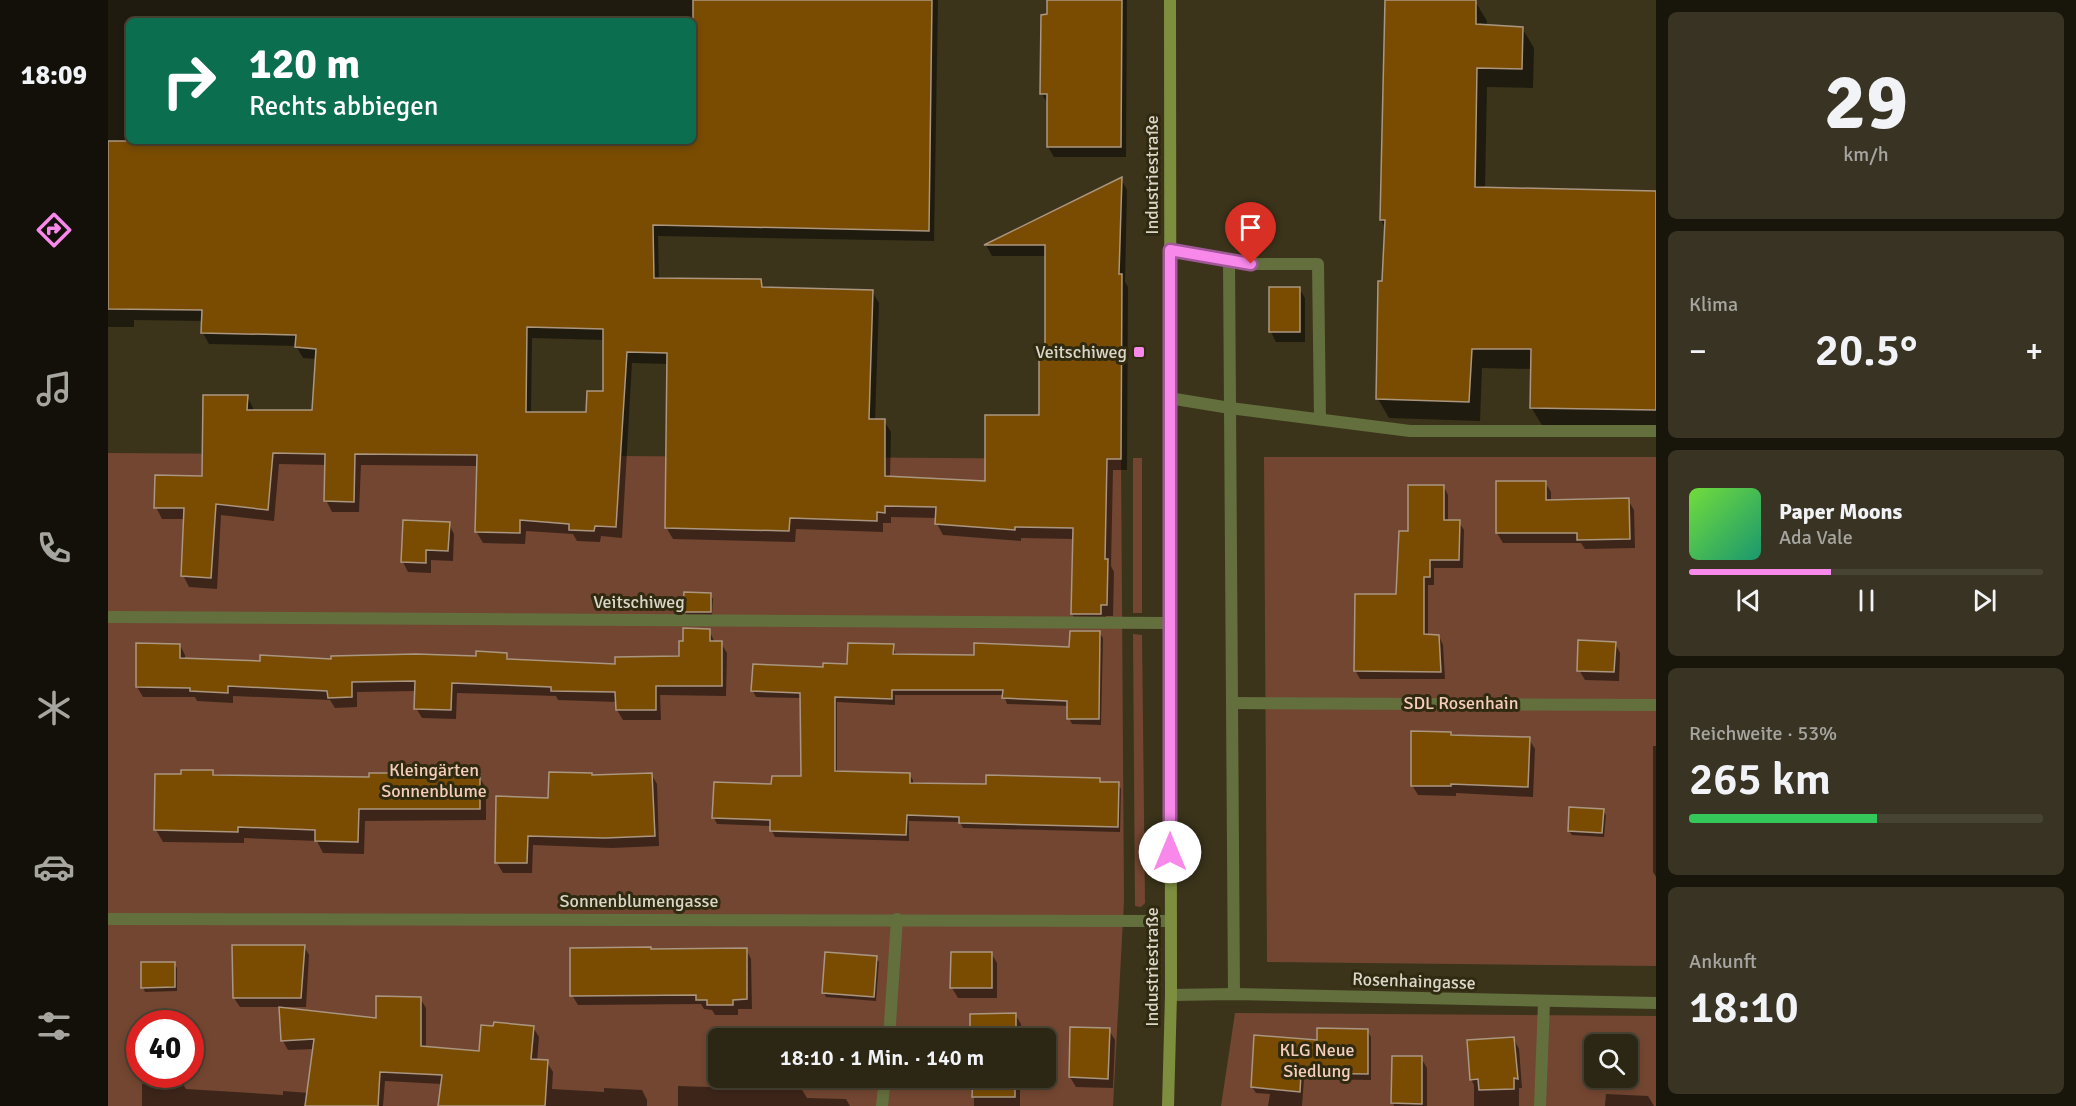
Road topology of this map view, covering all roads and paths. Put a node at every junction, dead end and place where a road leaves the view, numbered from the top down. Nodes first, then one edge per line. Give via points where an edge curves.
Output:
1 (1170, 0) edge
2 (1170, 250) junction
3 (1229, 260) junction
4 (1169, 398) junction
5 (1230, 408) junction
6 (1320, 419) junction
7 (1656, 431) edge
8 (108, 617) edge
9 (1169, 623) junction
10 (1232, 703) junction
11 (1656, 705) edge
12 (897, 919) junction
13 (108, 920) edge
14 (1171, 921) junction
15 (1234, 994) junction
16 (1171, 995) junction
17 (1544, 1002) junction
18 (1656, 1003) edge
19 (890, 1028) edge
20 (884, 1088) edge
21 (882, 1106) edge
22 (1168, 1106) edge
23 (1540, 1106) edge

1 - 2 street, Industriestraße
2 - 3 lane
2 - 4 street, Industriestraße
3 - 5 lane
3 - 6 lane via 1251,264 1318,264
4 - 5 lane
4 - 9 street, Industriestraße
5 - 6 lane
5 - 10 lane
6 - 7 lane via 1410,431
8 - 9 lane, Veitschiweg
9 - 14 street, Industriestraße
10 - 11 lane
10 - 15 lane
12 - 13 lane, Sonnenblumengasse
12 - 14 lane, Sonnenblumengasse
12 - 19 lane
14 - 16 street, Industriestraße
15 - 16 lane, Rosenhaingasse
15 - 17 lane, Rosenhaingasse
16 - 22 street, Industriestraße
17 - 18 lane, Rosenhaingasse
17 - 23 lane
20 - 21 lane

